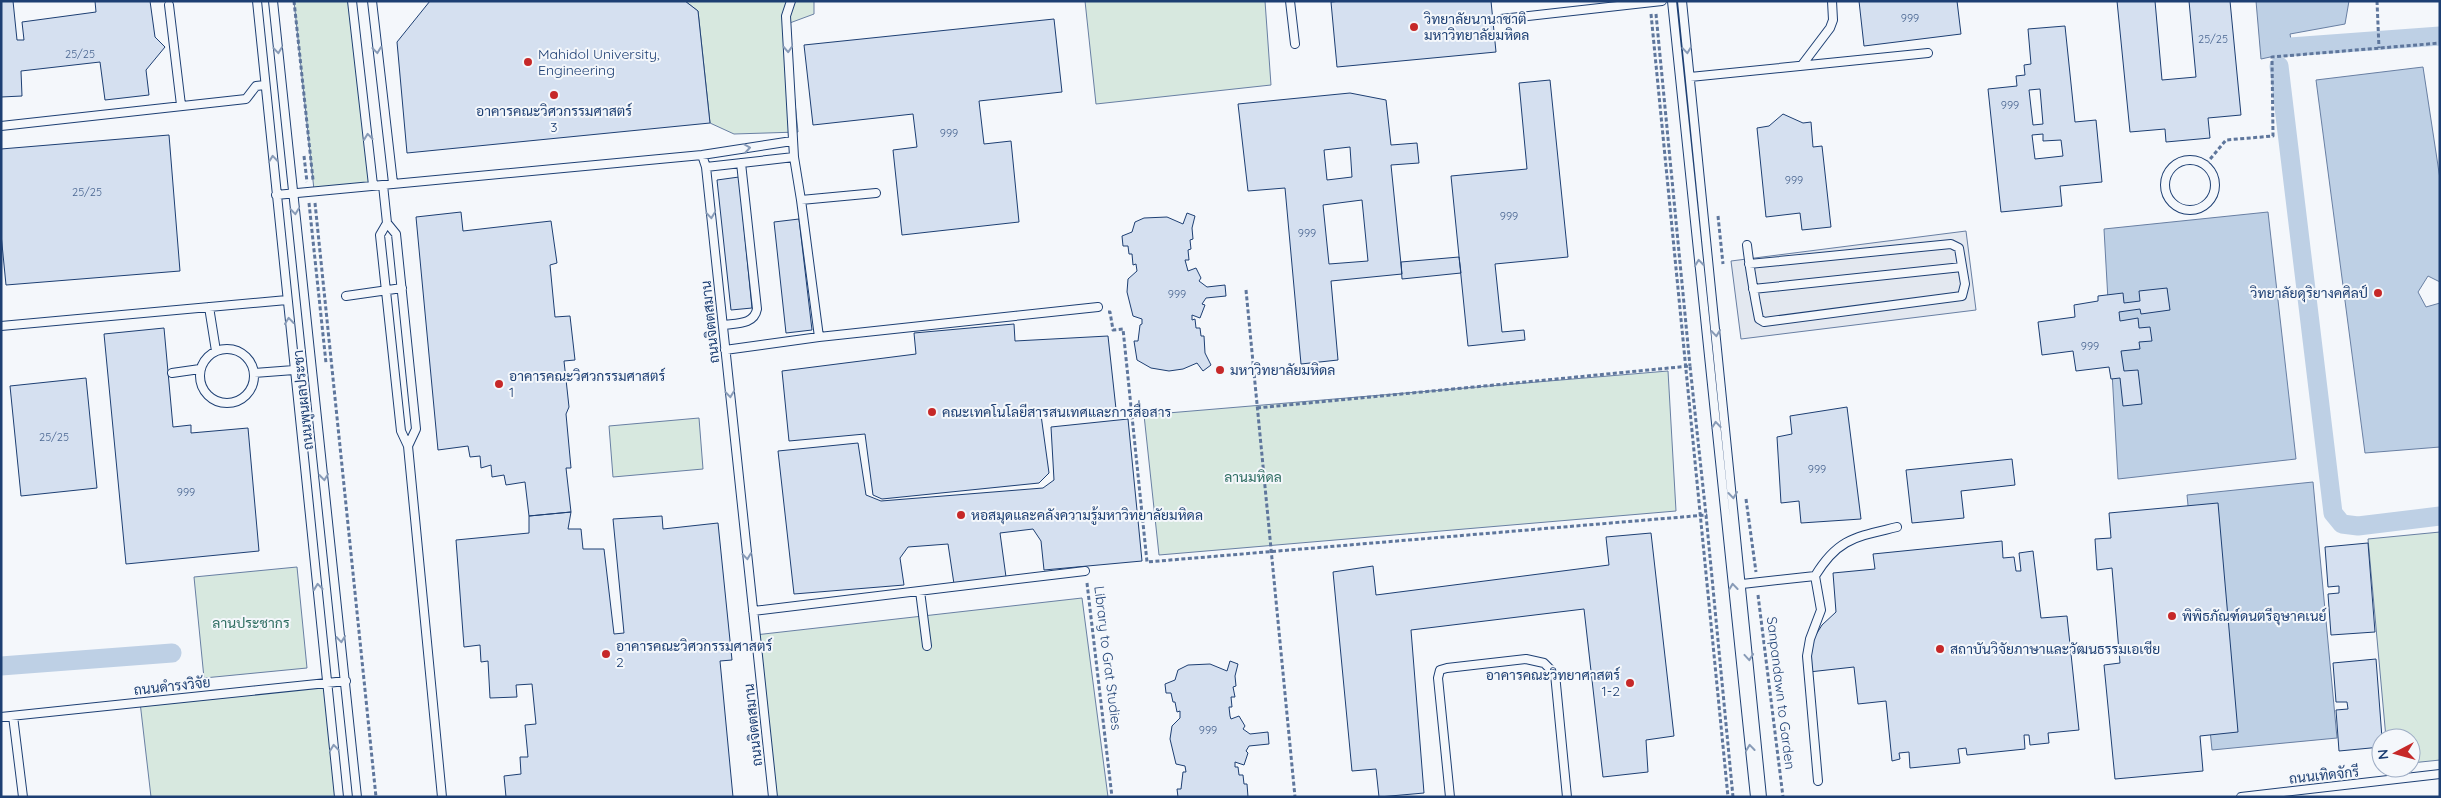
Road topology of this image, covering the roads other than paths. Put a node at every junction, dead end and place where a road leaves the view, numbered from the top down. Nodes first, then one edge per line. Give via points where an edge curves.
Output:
1 (257, 1) edge
2 (273, 1) edge
3 (352, 1) edge
4 (372, 1) edge
5 (791, 1) edge
6 (1290, 1) edge
7 (1672, 1) edge
8 (1682, 1) edge
9 (1832, 1) edge
10 (1655, 2) edge
11 (169, 5) dead end
12 (1501, 18) dead end
13 (1295, 44) dead end
14 (1928, 54) dead end
15 (1802, 65) junction
16 (1690, 77) junction
17 (265, 85) junction
18 (181, 105) junction
19 (1, 126) edge
20 (792, 141) junction
21 (702, 155) junction
22 (794, 158) junction
23 (741, 163) junction
24 (2206, 164) joint
25 (706, 167) junction
26 (393, 183) junction
27 (373, 185) junction
28 (383, 185) junction
29 (293, 193) junction
30 (876, 193) dead end
31 (276, 195) junction
32 (802, 200) junction
33 (387, 222) junction
34 (1747, 245) dead end
35 (1749, 264) junction
36 (1962, 267) junction
37 (402, 288) junction
38 (1753, 289) junction
39 (386, 291) junction
40 (346, 296) dead end
41 (287, 300) junction
42 (209, 307) junction
43 (1099, 310) road end
44 (723, 325) junction
45 (1, 326) edge
46 (819, 336) junction
47 (725, 350) junction
48 (216, 351) junction
49 (200, 370) junction
50 (294, 370) junction
51 (172, 373) dead end
52 (254, 373) junction
53 (408, 446) junction
54 (1897, 526) dead end
55 (1085, 571) road end
56 (1815, 576) junction
57 (1742, 584) junction
58 (920, 590) junction
59 (753, 611) junction
60 (927, 646) dead end
61 (346, 681) junction
62 (328, 682) junction
63 (14, 716) junction
64 (1, 717) edge
65 (2440, 774) edge
66 (1818, 781) dead end
67 (22, 797) edge
68 (339, 797) edge
69 (357, 797) edge
70 (442, 797) edge
71 (773, 797) edge
72 (1450, 797) edge
73 (1568, 797) edge
74 (1754, 797) edge
75 (1762, 797) edge
76 (2241, 797) edge

1 - 17 lane, ถนนพูนผลประชา
2 -> 29 lane, ถนนพูนผลประชา
27 -> 3 lane
4 -> 26 lane
5 -> 20 lane via 786,16
6 - 13 lane
74 -> 7 lane
8 -> 16 lane
9 - 15 lane via 1830,28
10 - 12 lane
11 - 18 lane
14 - 15 lane
15 - 16 lane
16 -> 57 lane
17 - 18 lane via 256,86 246,99
31 -> 17 lane, ถนนพูนผลประชา
18 - 19 lane
21 -> 20 lane
20 - 22 lane
21 - 25 lane, ถนนจิตตสมาน
21 - 26 lane
22 - 23 lane
22 - 32 lane
23 - 25 lane
23 - 44 lane via 757,309 756,316 750,321
24 - 24 lane via 2215,179 2210,201 2198,209 2176,206 2165,189 2168,172 2181,160
25 -> 44 lane, ถนนจิตตสมาน
26 - 28 lane
27 - 28 lane
27 - 29 lane
28 - 33 lane
29 - 31 lane
29 -> 61 lane, ถนนพูนผลประชา
30 - 32 lane
31 - 41 lane, ถนนพูนผลประชา
32 - 46 lane
33 - 37 lane via 396,234
33 - 39 lane via 380,235
34 - 35 lane
35 - 36 lane via 1951,244 1959,248
35 - 38 lane
36 - 38 lane
36 - 38 lane via 1965,284 1962,296 1764,322 1759,319
37 - 39 lane
37 - 53 lane via 416,429
39 - 40 lane
39 - 53 lane via 401,431
41 - 42 lane
50 -> 41 lane, ถนนพูนผลประชา
42 - 45 lane
42 - 48 lane
43 - 46 lane
44 - 47 lane, ถนนจิตตสมาน
46 - 47 lane
47 -> 59 lane, ถนนจิตตสมาน
48 - 49 lane via 206,358
48 - 52 lane via 233,349 248,358
49 - 51 lane
49 - 52 lane via 201,383 207,395 218,402 232,403 244,397 252,387
50 - 52 lane
62 -> 50 lane, ถนนพูนผลประชา
53 - 70 lane
54 - 56 lane via 1849,539 1826,558
55 - 58 lane
56 - 57 lane
56 - 66 lane via 1821,610 1807,656
57 -> 75 lane
58 - 59 lane
58 - 60 lane
59 - 71 lane, ถนนจิตตสมาน
61 - 62 lane, ถนนดำรงวิจัย
61 - 69 lane, ถนนพูนผลประชา
62 - 63 lane, ถนนดำรงวิจัย
68 -> 62 lane, ถนนพูนผลประชา
63 - 64 lane, ถนนดำรงวิจัย
63 - 67 lane
65 - 76 lane, ถนนเทิดจักรี
72 - 73 lane via 1438,678 1440,670 1526,659 1544,663 1555,674

